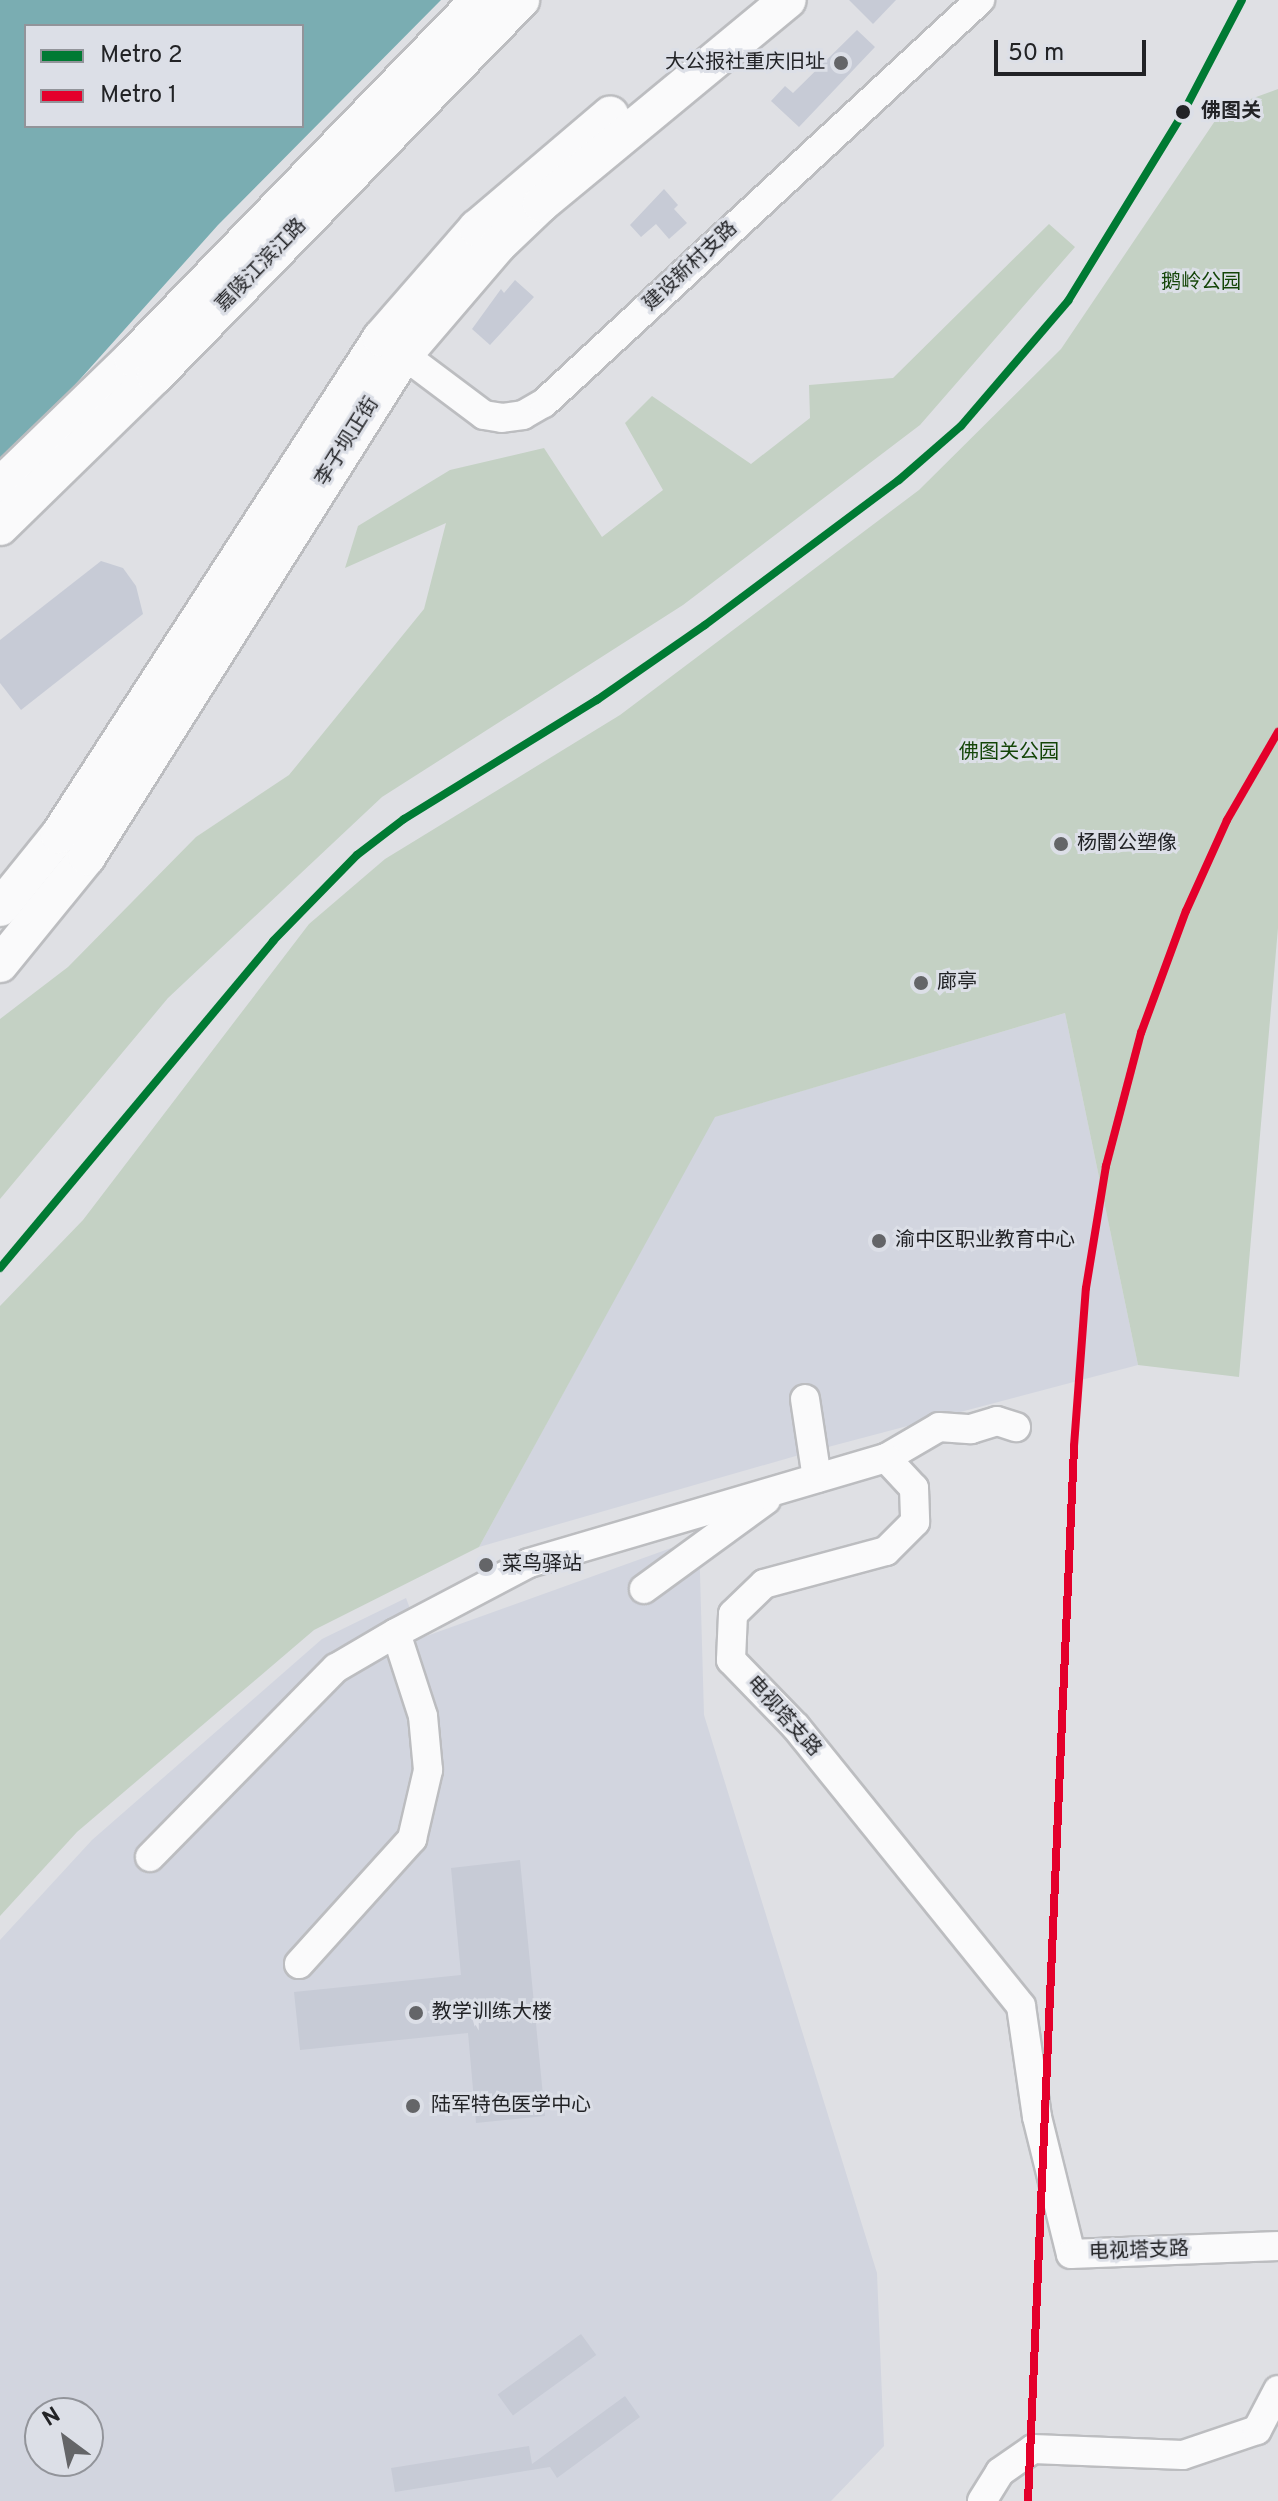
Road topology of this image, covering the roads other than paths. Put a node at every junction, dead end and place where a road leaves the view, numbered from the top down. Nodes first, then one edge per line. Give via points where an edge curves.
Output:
1 (479, 0) edge
2 (521, 0) edge
3 (751, 0) edge
4 (788, 0) edge
5 (980, 0) edge
6 (488, 236) junction
7 (392, 347) junction
8 (0, 486) edge
9 (0, 527) edge
10 (0, 908) edge
11 (0, 964) edge
12 (805, 1399) dead end
13 (1016, 1427) dead end
14 (886, 1458) junction
15 (817, 1478) junction
16 (779, 1489) junction
17 (644, 1589) dead end
18 (396, 1633) junction
19 (150, 1857) dead end
20 (299, 1964) dead end
21 (1278, 2246) edge
22 (1278, 2390) edge
23 (982, 2501) edge

1 - 8 main road, 嘉陵江滨江路 via 132,358
2 - 9 main road, 嘉陵江滨江路 via 155,376
3 - 6 main road, 李子坝正街 via 522,187
4 - 6 main road, 李子坝正街 via 541,204
5 - 7 street, 建设新村支路 via 544,403 523,415 484,415
6 - 7 main road, 李子坝正街
7 - 10 main road, 李子坝正街 via 59,835
7 - 11 main road, 李子坝正街 via 87,857
12 - 15 street
13 - 14 street via 997,1421 971,1429 939,1427
14 - 15 street
14 - 21 street, 电视塔支路 via 914,1488 915,1522 886,1551 764,1584 733,1614 731,1660 796,1727 1021,2006 1037,2117 1071,2254
15 - 16 street
16 - 17 street
16 - 18 street via 529,1563
18 - 19 street via 336,1668
18 - 20 street via 423,1716 428,1770 412,1839
22 - 23 street via 1257,2430 1183,2455 1033,2449 1000,2472

